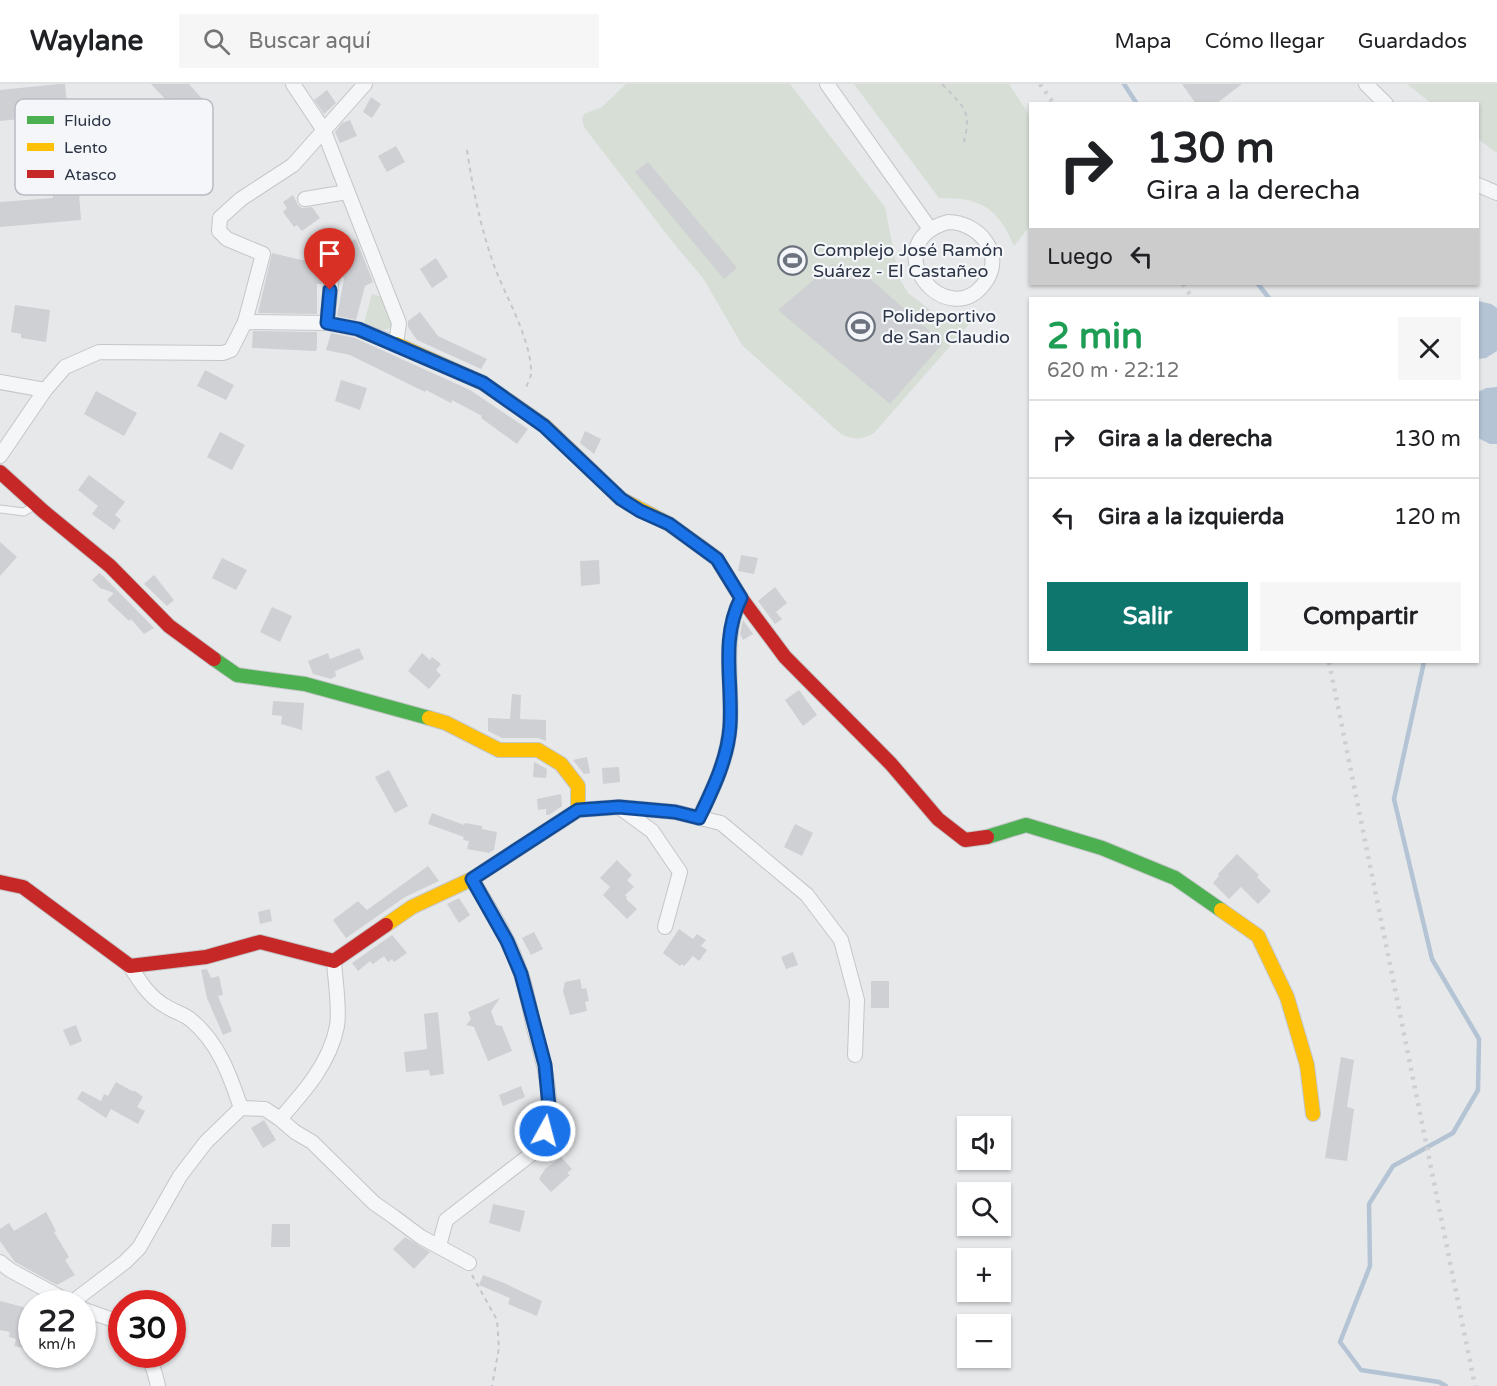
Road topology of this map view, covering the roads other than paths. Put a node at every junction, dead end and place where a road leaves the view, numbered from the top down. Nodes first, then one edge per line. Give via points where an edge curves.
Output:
1 (293, 84) edge
2 (365, 84) edge
3 (827, 84) edge
4 (1366, 84) edge
5 (1384, 102) edge
6 (323, 129) junction
7 (1479, 185) edge
8 (347, 192) junction
9 (1497, 193) edge
10 (305, 199) dead end
11 (930, 229) junction
12 (332, 274) dead end
13 (245, 322) junction
14 (327, 323) junction
15 (396, 344) junction
16 (0, 382) edge
17 (45, 390) junction
18 (0, 456) edge
19 (0, 472) edge
20 (37, 505) junction
21 (0, 509) edge
22 (741, 598) junction
23 (619, 807) junction
24 (578, 810) junction
25 (699, 818) junction
26 (472, 879) junction
27 (0, 882) edge
28 (665, 927) dead end
29 (334, 961) junction
30 (130, 966) junction
31 (855, 1055) dead end
32 (241, 1108) junction
33 (1313, 1114) dead end
34 (279, 1119) junction
35 (439, 1246) junction
36 (0, 1262) edge
37 (469, 1263) road end
38 (152, 1368) edge
39 (158, 1386) edge

1 - 6 street
2 - 6 street
3 - 11 street
4 - 5 street
6 - 8 street
6 - 13 street via 293,165 241,199 220,218 219,231 227,239 263,254
7 - 9 street
8 - 10 street
8 - 15 street via 399,323
11 - 11 street via 915,257 923,281 944,297 967,296 982,287 992,262 978,231 956,222
12 - 14 street
13 - 14 street
13 - 17 street via 231,350 223,353 99,352 65,368
14 - 15 street via 358,329
15 - 22 street via 483,383 544,426 621,499 669,524 717,559
16 - 17 street
17 - 18 street
19 - 20 street
20 - 21 lane via 24,512
20 - 24 street via 111,566 169,627 237,675 305,684 446,723 499,750 538,750 561,764 579,786
22 - 25 street via 730,633 727,746
22 - 33 street via 785,657 891,764 939,819 965,840 994,836 1026,825 1102,848 1175,878 1258,936 1287,997 1307,1065
23 - 24 street
23 - 25 street
23 - 28 street via 652,831 680,872
24 - 26 street
25 - 31 street via 721,823 807,895 841,940 857,1000
26 - 29 street via 412,907
26 - 35 street via 521,974 545,1065 549,1107 541,1144 446,1220
27 - 30 street via 23,886
29 - 30 street via 260,942 206,957
29 - 34 street via 337,1024 328,1057
30 - 32 street via 153,998 193,1022 214,1046
32 - 34 street via 265,1109
32 - 36 street via 180,1176 139,1248 71,1304
34 - 35 street via 312,1142 374,1203
35 - 37 street
38 - 39 street

